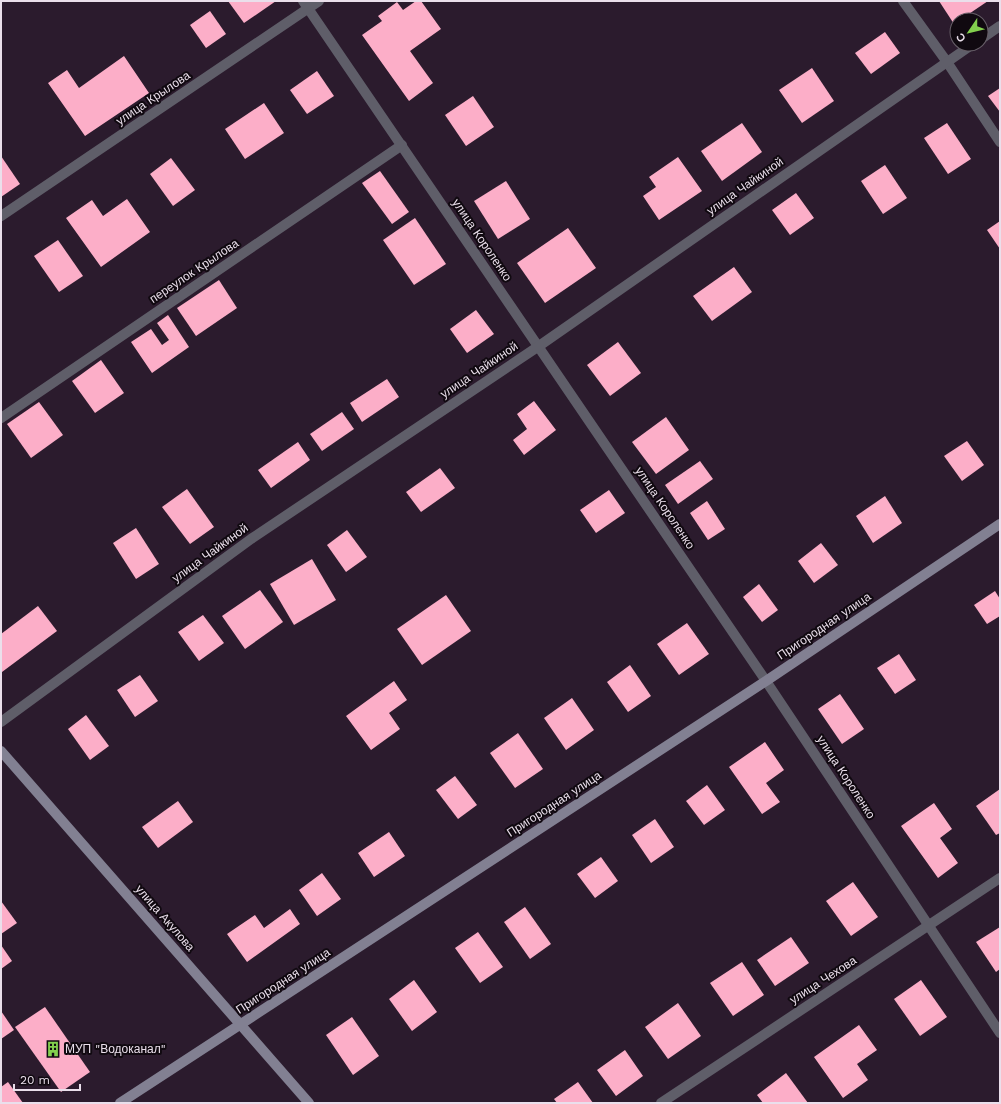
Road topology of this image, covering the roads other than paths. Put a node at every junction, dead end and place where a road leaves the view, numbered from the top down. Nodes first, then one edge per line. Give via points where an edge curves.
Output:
1 (319, 1) edge
2 (904, 1) edge
3 (306, 5) edge
4 (1000, 26) edge
5 (989, 34) edge
6 (961, 52) edge
7 (947, 62) junction
8 (1000, 142) edge
9 (402, 145) junction
10 (1, 216) edge
11 (539, 346) junction
12 (1, 418) edge
13 (1000, 524) edge
14 (766, 680) junction
15 (1, 722) edge
16 (1, 752) edge
17 (1000, 878) edge
18 (928, 926) junction
19 (241, 1024) junction
20 (1000, 1033) edge
21 (120, 1103) edge
22 (309, 1103) edge
23 (661, 1103) edge

1 - 3 street, улица Крылова
2 - 7 street
3 - 9 street, улица Короленко
3 - 10 street, улица Крылова
4 - 5 street
6 - 7 street, улица Чайкиной
7 - 8 street
7 - 11 street, улица Чайкиной
9 - 11 street, улица Короленко
9 - 12 street, переулок Крылова
11 - 14 street, улица Короленко
11 - 15 street, улица Чайкиной via 251,539
13 - 14 main road, Пригородная улица
14 - 18 street, улица Короленко
14 - 19 main road, Пригородная улица
16 - 19 main road, улица Акулова
17 - 18 street, улица Чехова
18 - 20 street, улица Короленко
18 - 23 street, улица Чехова
19 - 21 main road, Пригородная улица
19 - 22 main road, улица Акулова

